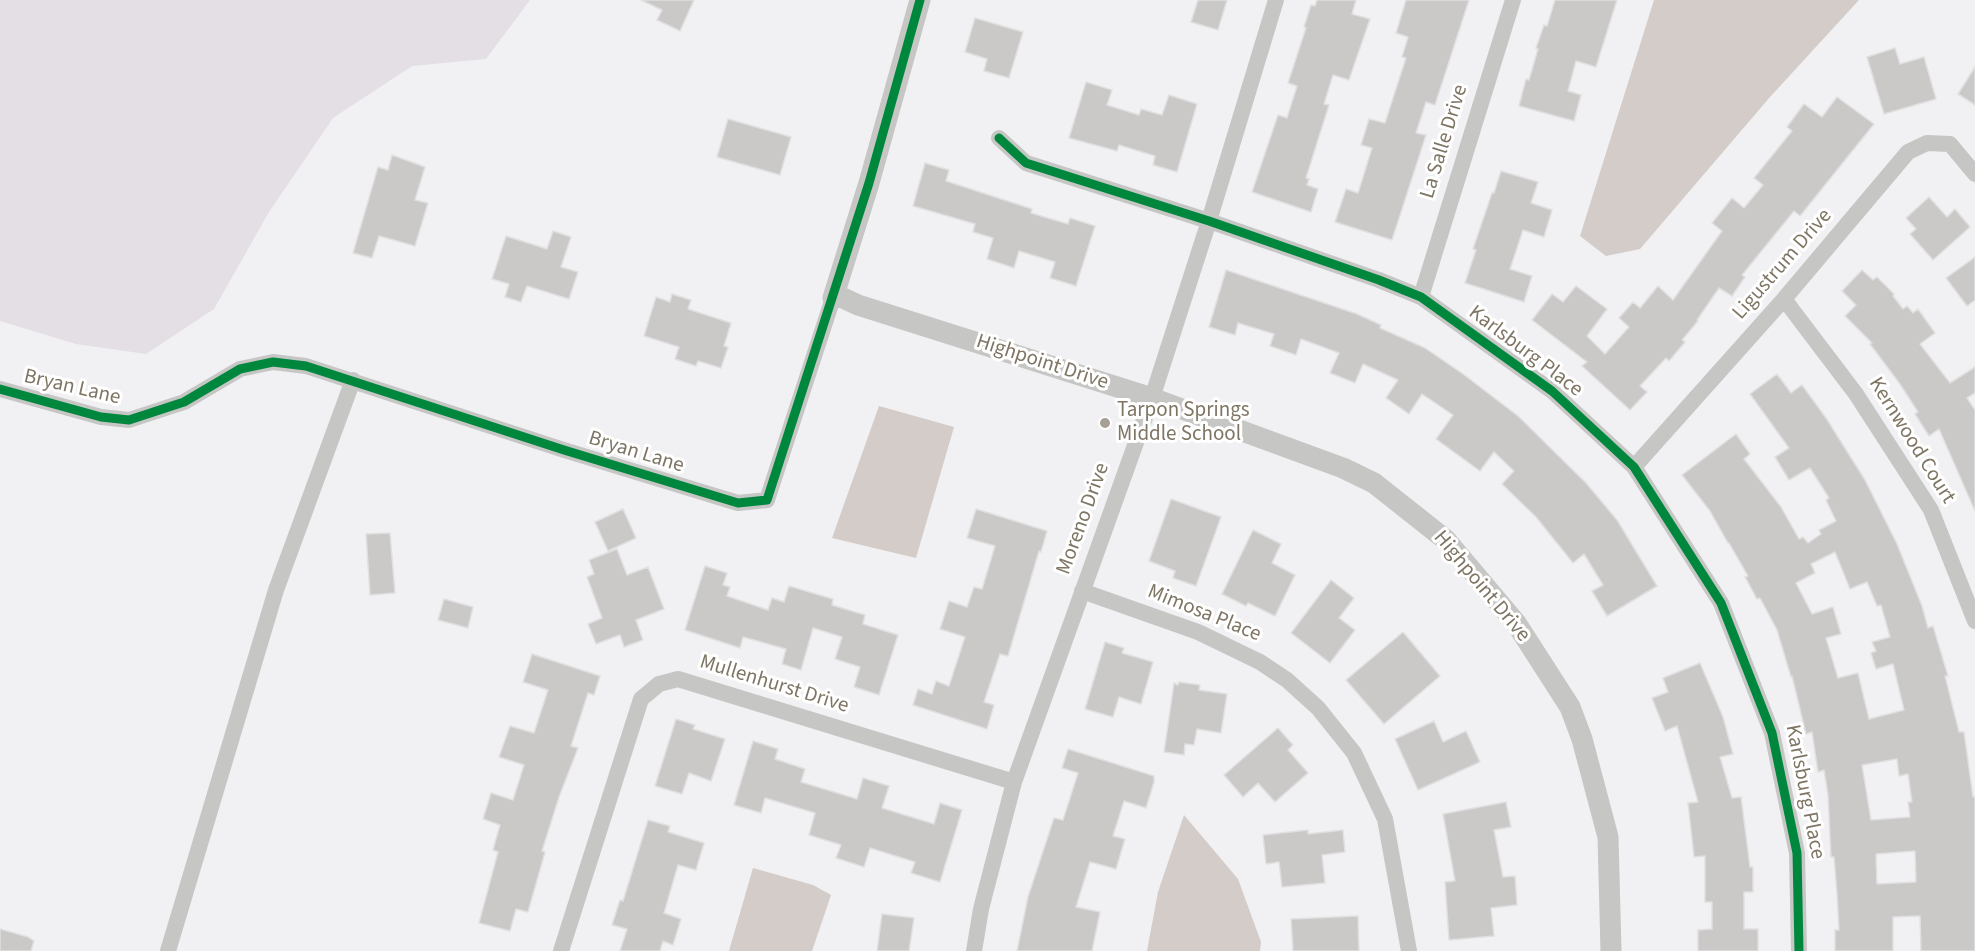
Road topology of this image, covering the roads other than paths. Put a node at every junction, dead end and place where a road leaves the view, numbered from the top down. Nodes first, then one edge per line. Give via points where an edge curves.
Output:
1 (920, 0) edge
2 (1276, 0) edge
3 (1513, 0) edge
4 (999, 138) dead end
5 (1975, 174) edge
6 (1209, 221) junction
7 (833, 297) junction
8 (1421, 297) junction
9 (1784, 299) junction
10 (352, 380) junction
11 (0, 389) edge
12 (1152, 398) junction
13 (1634, 467) junction
14 (1082, 591) junction
15 (1975, 621) edge
16 (1014, 782) junction
17 (168, 951) edge
18 (561, 951) edge
19 (974, 951) edge
20 (1409, 951) edge
21 (1611, 951) edge
22 (1799, 951) edge

1 - 7 street, Bryan Lane
2 - 6 street, Moreno Drive
3 - 8 street, La Salle Drive
4 - 6 street, Karlsburg Place via 1026,163
5 - 9 street, Ligustrum Drive via 1950,144 1927,143 1908,152
6 - 8 street, Karlsburg Place
6 - 12 street, Moreno Drive
7 - 10 street, Bryan Lane via 767,500 738,503
7 - 12 street, Highpoint Drive
8 - 13 street, Karlsburg Place via 1552,391
9 - 13 street, Ligustrum Drive
9 - 15 street, Kernwood Court via 1856,394 1931,510
10 - 11 street, Bryan Lane via 306,366 273,362 240,369 184,402 129,420 101,417
10 - 17 street via 276,590
12 - 14 street, Moreno Drive
12 - 21 street, Highpoint Drive via 1374,483 1446,540 1516,623 1570,707 1581,739 1608,837
13 - 22 street, Karlsburg Place via 1721,603 1772,733 1797,854
14 - 16 street, Moreno Drive
14 - 20 street, Mimosa Place via 1198,632 1260,662 1318,708 1354,753 1385,819
16 - 18 street, Mullenhurst Drive via 678,679 659,684 641,699
16 - 19 street, Moreno Drive

